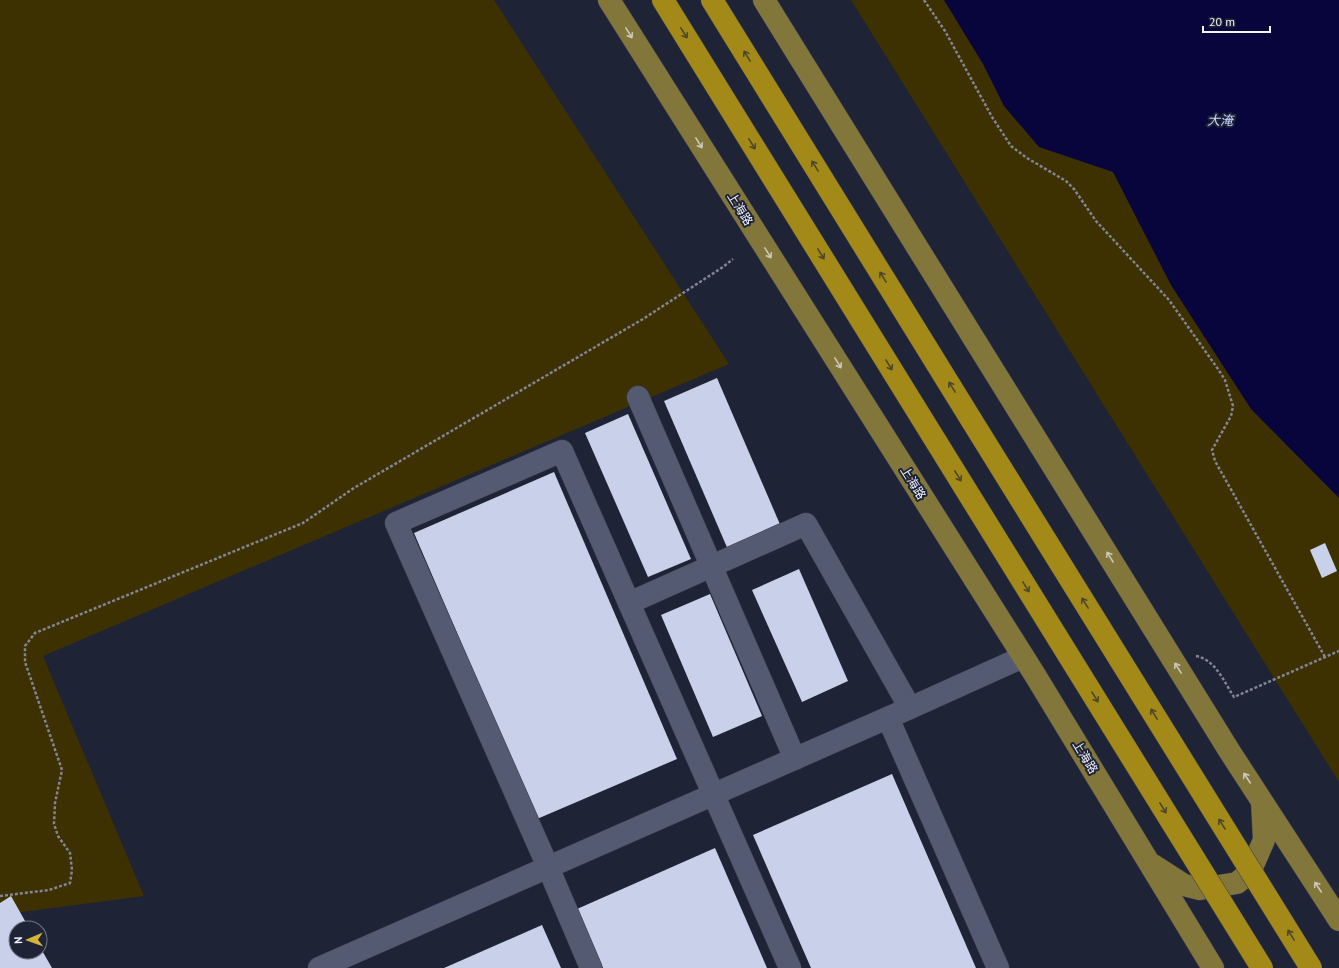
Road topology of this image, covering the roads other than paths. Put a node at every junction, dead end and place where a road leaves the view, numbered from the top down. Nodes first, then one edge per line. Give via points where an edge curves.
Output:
1 (609, 0) edge
2 (663, 0) edge
3 (712, 0) edge
4 (764, 0) edge
5 (638, 397) dead end
6 (710, 566) junction
7 (629, 603) junction
8 (1023, 657) junction
9 (910, 708) junction
10 (888, 718) junction
11 (795, 759) junction
12 (713, 795) junction
13 (1262, 801) junction
14 (1148, 862) junction
15 (548, 867) junction
16 (1339, 920) edge
17 (319, 968) edge
18 (591, 968) edge
19 (790, 968) edge
20 (998, 968) edge
21 (1213, 968) edge
22 (1262, 968) edge
23 (1311, 968) edge

1 -> 8 main road, 上海路
2 -> 22 highway, bridge
23 -> 3 highway, bridge
13 -> 4 main road
5 - 6 lane
6 - 7 lane
6 - 9 lane via 806,524
6 - 11 lane
7 - 12 lane
7 - 15 lane via 562,452 396,523
8 - 9 lane
8 - 14 main road, 上海路
9 - 10 lane
10 - 11 lane
10 - 20 lane
11 - 12 lane
12 - 15 lane
12 - 19 lane
13 - 14 main road via 1264,840 1250,872 1237,883 1200,889 1184,885
16 -> 13 main road
14 - 21 main road, 上海路
15 - 17 lane
15 - 18 lane

